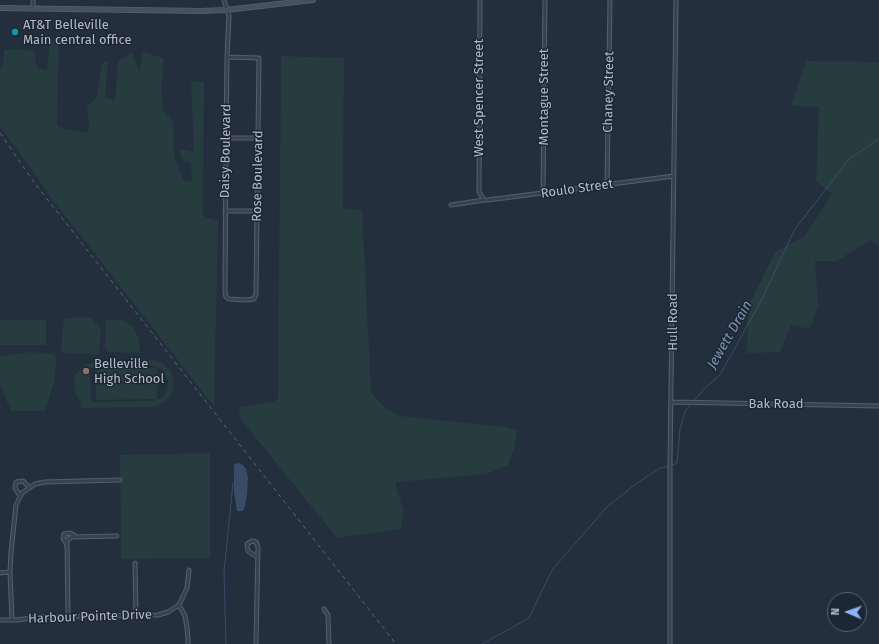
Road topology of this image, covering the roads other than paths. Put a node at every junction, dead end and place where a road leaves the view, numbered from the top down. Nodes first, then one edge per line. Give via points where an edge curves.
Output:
1 (33, 0) edge
2 (224, 0) edge
3 (313, 0) edge
4 (480, 0) edge
5 (545, 0) edge
6 (610, 0) edge
7 (676, 0) edge
8 (1, 8) edge
9 (33, 9) junction
10 (226, 10) junction
11 (228, 57) junction
12 (226, 138) junction
13 (259, 138) junction
14 (674, 176) junction
15 (607, 184) junction
16 (543, 193) junction
17 (484, 200) junction
18 (451, 206) dead end
19 (226, 211) junction
20 (258, 211) junction
21 (225, 293) joint
22 (672, 402) junction
23 (879, 406) edge
24 (120, 480) dead end
25 (29, 487) junction
26 (20, 496) junction
27 (117, 536) dead end
28 (76, 537) junction
29 (66, 545) junction
30 (257, 557) junction
31 (135, 563) dead end
32 (189, 570) dead end
33 (10, 572) junction
34 (0, 573) edge
35 (178, 605) junction
36 (324, 609) dead end
37 (136, 615) junction
38 (68, 617) junction
39 (0, 620) edge
40 (12, 620) junction
41 (188, 641) edge
42 (256, 644) edge
43 (329, 644) edge
44 (670, 644) edge

1 - 9 street
2 - 10 street, Daisy Boulevard
3 - 10 street
4 - 17 street, West Spencer Street via 479,192
5 - 16 street, Montague Street
6 - 15 street, Chaney Street
7 - 14 street, Hull Road
8 - 9 street
9 - 10 street
10 - 11 street, Daisy Boulevard via 229,16
11 - 12 street, Daisy Boulevard
11 - 13 street, Rose Boulevard via 259,58
12 - 13 street
12 - 19 street, Daisy Boulevard
13 - 20 street, Rose Boulevard
14 - 15 street, Roulo Street
14 - 22 street, Hull Road
15 - 16 street, Roulo Street
16 - 17 street, Roulo Street
17 - 18 street, Roulo Street
19 - 20 street
19 - 21 street, Daisy Boulevard
20 - 21 street, Rose Boulevard via 254,299 229,299
22 - 23 street, Bak Road
22 - 44 street, Hull Road
24 - 25 street via 45,482
25 - 26 street
25 - 26 street via 23,481 16,482 15,488
26 - 33 street via 15,509
27 - 28 street
28 - 29 street via 70,537
28 - 29 street via 70,533 64,534
29 - 38 street
30 - 30 street via 258,547 256,542 252,541 247,544 248,551
30 - 42 street
31 - 37 street
32 - 35 street via 187,588
33 - 34 street
33 - 40 street
35 - 37 street, Harbour Pointe Drive via 164,613
35 - 41 street via 185,616
36 - 43 street via 328,615
37 - 38 street, Harbour Pointe Drive
38 - 40 street, Harbour Pointe Drive
39 - 40 street, Harbour Pointe Drive

